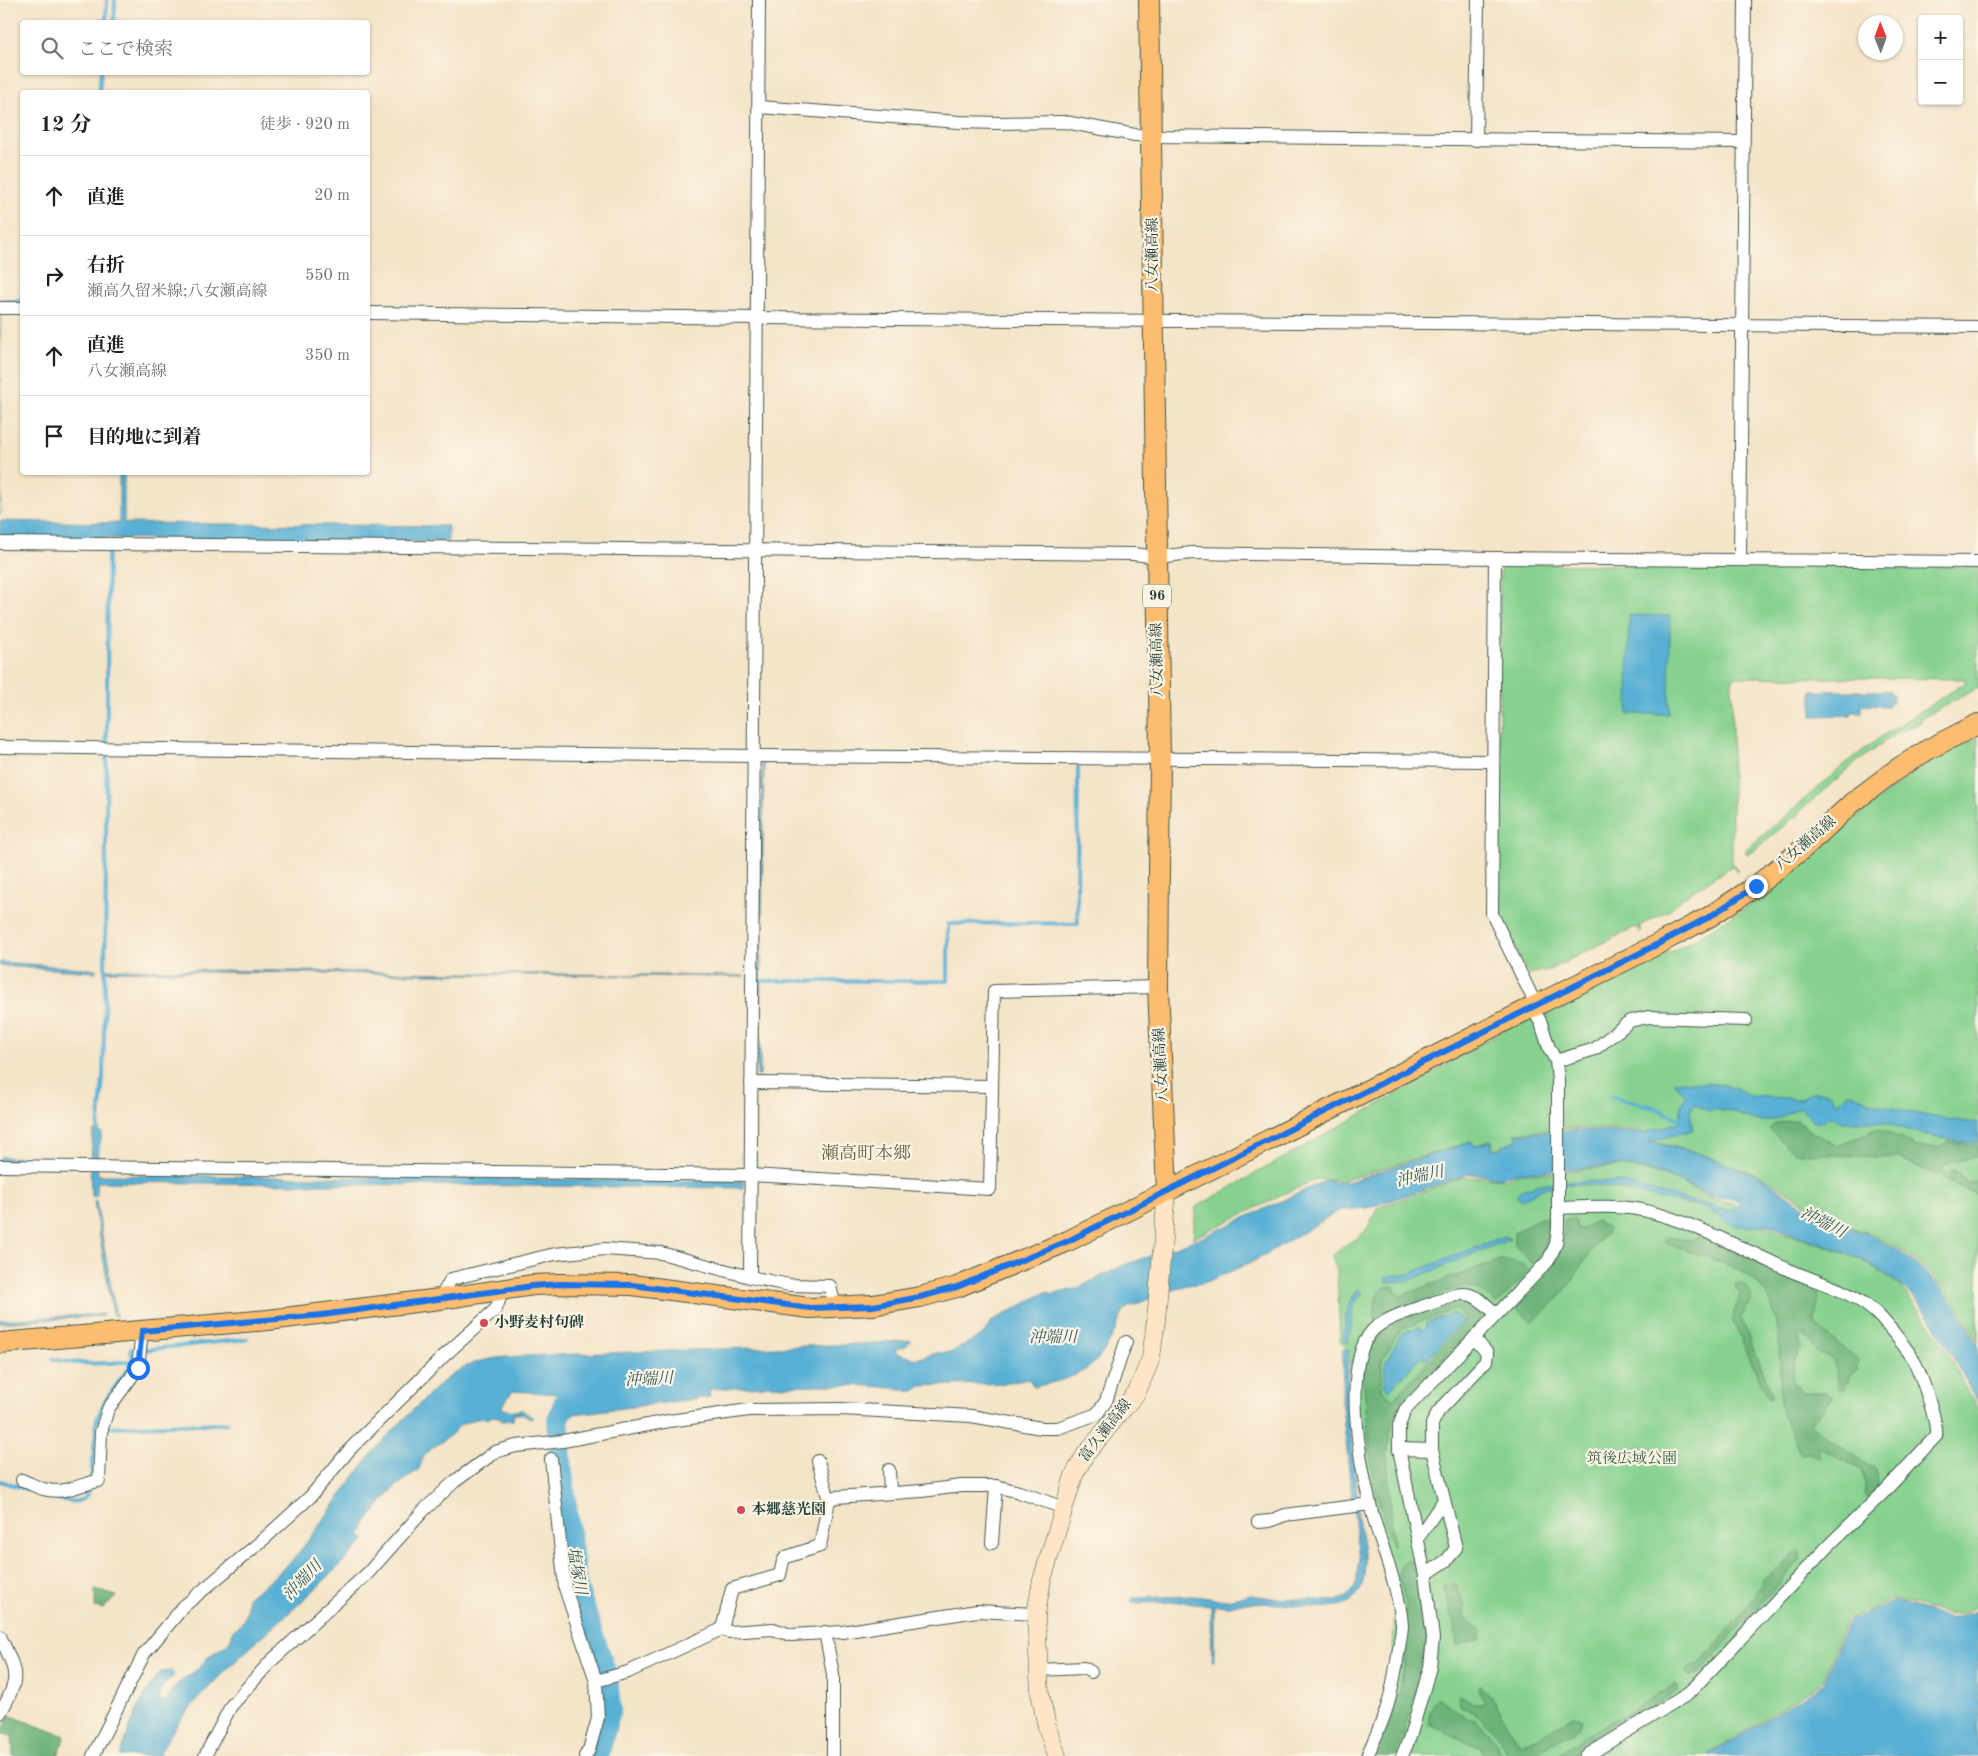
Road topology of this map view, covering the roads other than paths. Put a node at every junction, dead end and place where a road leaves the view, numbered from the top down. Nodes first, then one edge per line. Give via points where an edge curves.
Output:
1 (759, 0) edge
2 (1149, 0) edge
3 (1478, 0) edge
4 (1745, 0) edge
5 (758, 107) junction
6 (1152, 136) junction
7 (1476, 140) junction
8 (1743, 142) junction
9 (0, 308) edge
10 (20, 308) edge
11 (370, 313) edge
12 (757, 318) junction
13 (1153, 320) junction
14 (1743, 325) junction
15 (1978, 327) edge
16 (0, 543) edge
17 (755, 550) junction
18 (1157, 557) junction
19 (1495, 558) junction
20 (1740, 560) junction
21 (1978, 562) edge
22 (1978, 724) edge
23 (0, 747) edge
24 (754, 756) junction
25 (1160, 758) junction
26 (1492, 761) junction
27 (1158, 987) junction
28 (1534, 1006) junction
29 (1746, 1020) dead end
30 (1556, 1062) junction
31 (751, 1083) junction
32 (992, 1086) junction
33 (0, 1166) edge
34 (750, 1175) junction
35 (1167, 1191) junction
36 (1559, 1208) junction
37 (750, 1277) junction
38 (503, 1290) junction
39 (440, 1299) junction
40 (834, 1307) junction
41 (1496, 1314) junction
42 (142, 1331) junction
43 (1474, 1338) junction
44 (1126, 1342) dead end
45 (0, 1343) edge
46 (1118, 1416) junction
47 (1079, 1421) junction
48 (1399, 1449) junction
49 (1432, 1450) junction
50 (551, 1459) dead end
51 (818, 1461) dead end
52 (889, 1470) dead end
53 (22, 1480) dead end
54 (996, 1486) junction
55 (890, 1493) junction
56 (829, 1500) junction
57 (1444, 1500) junction
58 (1370, 1504) junction
59 (1064, 1508) junction
60 (1258, 1522) dead end
61 (1418, 1538) junction
62 (992, 1543) dead end
63 (1425, 1575) junction
64 (1036, 1614) junction
65 (722, 1628) junction
66 (825, 1632) junction
67 (0, 1636) edge
68 (1038, 1670) junction
69 (1091, 1672) dead end
70 (596, 1681) junction
71 (0, 1713) edge
72 (92, 1756) edge
73 (205, 1756) edge
74 (585, 1756) edge
75 (833, 1756) edge
76 (1057, 1756) edge
77 (1367, 1756) edge
78 (1402, 1756) edge
79 (1586, 1756) edge

1 - 5 street
2 - 6 main road, 八女瀬高線 / 96
3 - 7 street
4 - 8 street
5 - 6 street via 999,124 1065,122
5 - 12 street
6 - 7 street
6 - 13 main road, 八女瀬高線 / 96
7 - 8 street
8 - 14 street
9 - 10 street
11 - 12 street
12 - 13 street
12 - 17 street
13 - 14 street
13 - 18 main road, 八女瀬高線 / 96
14 - 15 street
14 - 20 street
16 - 17 street
17 - 18 street via 1134,554
17 - 24 street
18 - 19 street via 1192,553
18 - 25 main road, 八女瀬高線 / 96
19 - 20 street
19 - 26 street
20 - 21 street
22 - 28 main road, 八女瀬高線 via 1897,769 1852,803 1756,886 1709,917
23 - 24 street
24 - 25 street
24 - 31 street
25 - 26 street
25 - 27 main road, 八女瀬高線 / 96
26 - 28 street via 1492,914
27 - 32 street via 994,990
27 - 35 main road, 八女瀬高線 / 96
28 - 30 street
28 - 35 main road, 八女瀬高線
29 - 30 street via 1648,1016 1630,1021 1595,1049
30 - 36 street
31 - 32 street
31 - 34 street
32 - 34 street via 990,1189
33 - 34 street
34 - 37 street
35 - 40 main road via 1068,1241 957,1287 873,1306
35 - 46 main road, 富久瀬高線 via 1151,1358 1137,1392
36 - 41 street via 1556,1244 1548,1261
36 - 79 street via 1617,1208 1671,1217 1799,1274 1841,1289 1877,1313 1911,1356 1937,1427 1936,1436 1884,1492 1829,1545 1688,1694
37 - 39 street via 661,1253 605,1249 555,1254 451,1279
37 - 40 street via 789,1285 830,1286
38 - 39 main road
38 - 40 main road via 559,1284 632,1285 810,1308
38 - 72 street via 496,1309 352,1448 310,1497 184,1606 144,1654
39 - 42 main road via 268,1320
41 - 43 street
41 - 58 street via 1469,1293 1453,1295 1392,1318 1372,1331 1359,1353 1356,1369 1358,1446
42 - 45 main road
42 - 53 street via 138,1368 108,1409 100,1432 99,1482 48,1490
43 - 48 street via 1405,1410 1399,1426
43 - 49 street via 1487,1353 1486,1361 1438,1412 1432,1424
44 - 47 street via 1106,1402 1097,1414
46 - 47 street
46 - 59 main road, 富久瀬高線 via 1085,1455 1074,1475
47 - 73 street via 1058,1428 1040,1428 971,1416 841,1409 749,1410 669,1420 495,1452 454,1482 423,1511 368,1573 259,1674 230,1706
48 - 49 street
48 - 61 street
49 - 57 street
50 - 70 street via 566,1588
51 - 56 street
52 - 55 street
54 - 55 street
54 - 59 street
54 - 62 street
55 - 56 street
56 - 65 street via 820,1546 786,1557 782,1561 780,1575 732,1589
57 - 61 street
57 - 63 street via 1456,1548 1447,1560
58 - 60 street via 1285,1515
58 - 77 street via 1402,1626 1387,1707
59 - 64 main road, 富久瀬高線 via 1046,1562
61 - 63 street
63 - 78 street via 1433,1638 1430,1666
64 - 66 street via 977,1611
64 - 68 main road, 富久瀬高線
65 - 66 street via 729,1632 773,1629 792,1635
65 - 70 street via 628,1672
66 - 75 street via 833,1674
67 - 71 street via 16,1679 12,1694
68 - 69 street via 1084,1668
68 - 76 main road, 富久瀬高線 via 1047,1727
70 - 74 street via 598,1718

